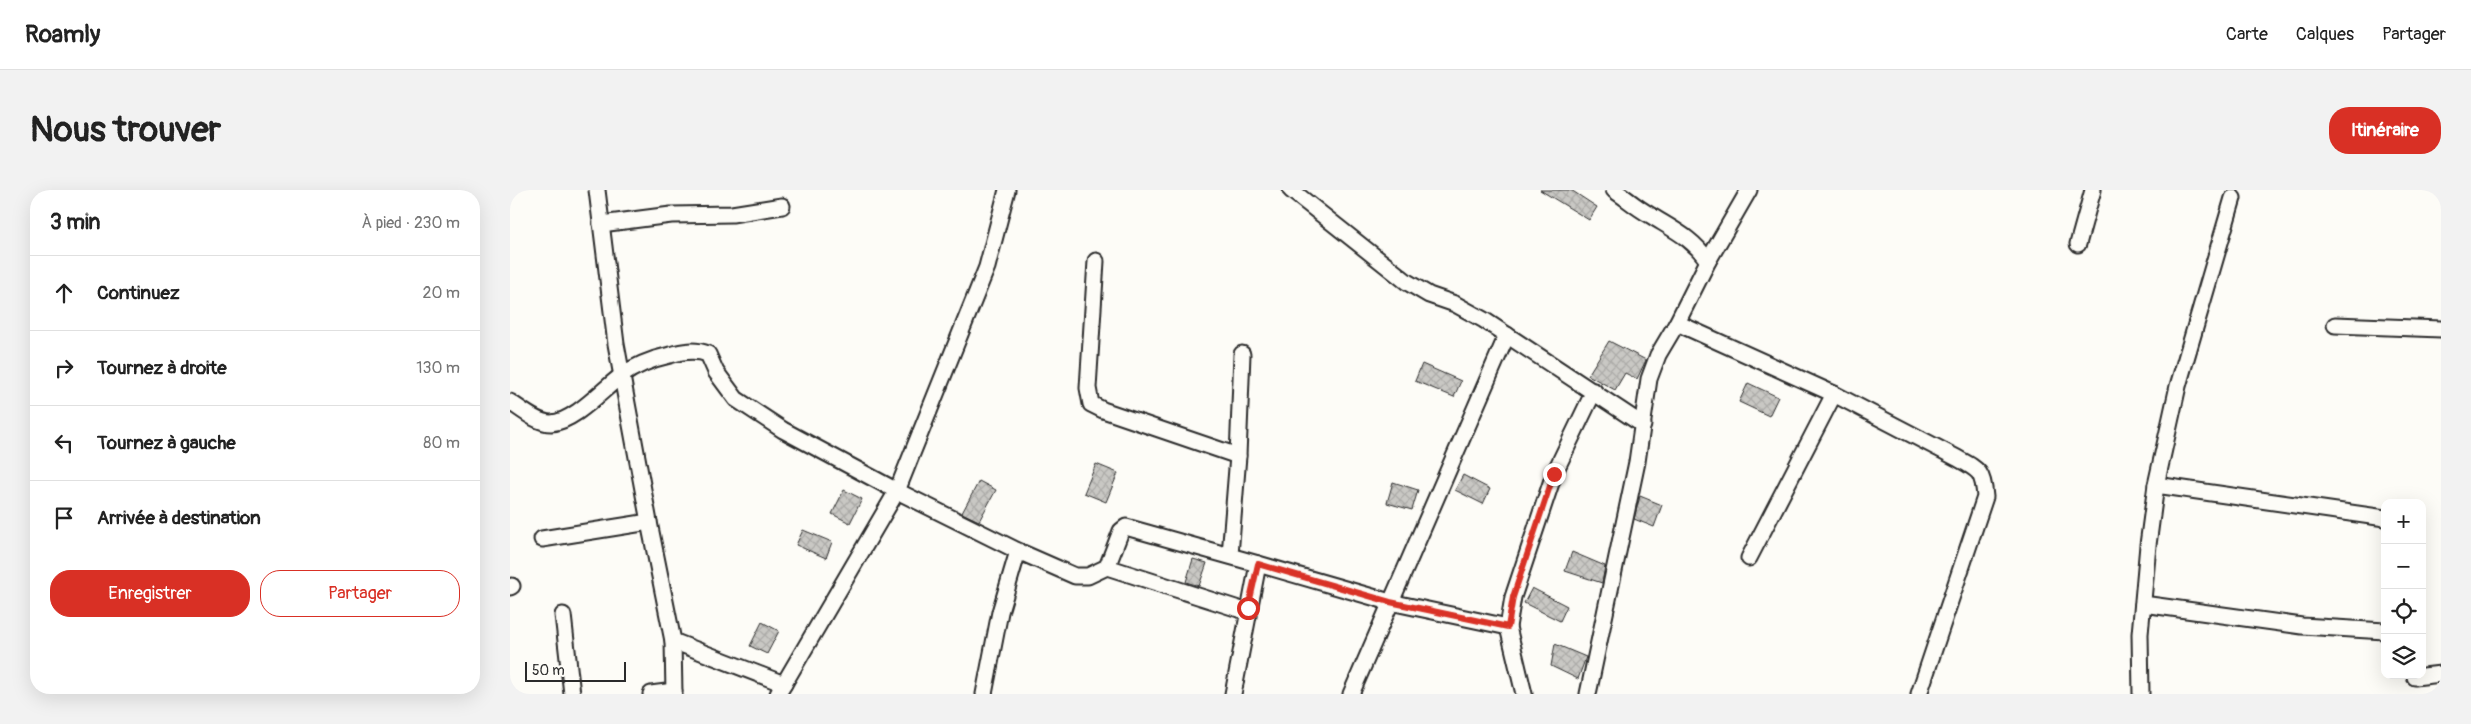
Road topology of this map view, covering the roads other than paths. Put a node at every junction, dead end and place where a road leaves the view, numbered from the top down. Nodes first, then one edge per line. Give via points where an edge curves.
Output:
1 (597, 190) edge
2 (1007, 190) edge
3 (1291, 190) edge
4 (1614, 190) edge
5 (1749, 190) edge
6 (2093, 190) edge
7 (2233, 198) dead end
8 (782, 206) dead end
9 (601, 224) junction
10 (2078, 244) dead end
11 (1708, 261) junction
12 (1096, 262) dead end
13 (1677, 323) junction
14 (2335, 325) dead end
15 (2441, 329) edge
16 (1507, 335) junction
17 (1242, 354) dead end
18 (622, 375) junction
19 (1594, 391) junction
20 (1834, 394) junction
21 (510, 402) edge
22 (1643, 424) junction
23 (1238, 456) junction
24 (2156, 485) junction
25 (897, 491) junction
26 (2381, 517) edge
27 (649, 522) junction
28 (542, 539) dead end
29 (1018, 551) junction
30 (1230, 555) junction
31 (1749, 558) dead end
32 (1258, 564) junction
33 (1107, 567) junction
34 (1390, 602) junction
35 (2143, 604) junction
36 (1248, 612) junction
37 (563, 615) dead end
38 (1508, 627) junction
39 (2381, 631) edge
40 (674, 641) junction
41 (2441, 674) edge
42 (2426, 676) edge
43 (781, 689) edge
44 (674, 693) edge
45 (572, 694) edge
46 (651, 694) edge
47 (984, 694) edge
48 (1233, 694) edge
49 (1351, 694) edge
50 (1524, 694) edge
51 (1588, 694) edge
52 (1919, 694) edge
53 (2141, 694) edge

1 - 9 street
2 - 25 street via 987,267
3 - 16 street via 1407,282 1429,295 1455,304
4 - 11 street via 1684,235 1700,248
5 - 11 street
6 - 10 street
7 - 24 street via 2178,386
8 - 9 street via 732,214 671,216
9 - 18 street
11 - 13 street
12 - 23 street via 1088,388 1091,404
13 - 20 street
13 - 22 street via 1658,355 1649,380
14 - 15 street
16 - 19 street
16 - 34 street
17 - 23 street
18 - 21 street via 569,418 550,423
18 - 25 street via 651,359 684,351 708,354 716,372 736,399 783,430
18 - 27 street
19 - 22 street
19 - 38 street via 1554,474 1513,597
20 - 31 street
20 - 52 street via 1974,467 1984,478 1985,496
22 - 51 street via 1622,541
23 - 30 street
24 - 26 street
24 - 35 street
25 - 29 street
25 - 43 street
27 - 28 street
27 - 40 street
29 - 33 street via 1076,576 1088,576
29 - 47 street via 1000,612
30 - 32 street
30 - 33 street via 1126,527 1121,531
32 - 34 street
32 - 36 street
33 - 36 street
34 - 38 street
34 - 49 street
35 - 39 street via 2302,626
35 - 53 street
36 - 48 street
37 - 45 street
38 - 50 street
40 - 43 street
40 - 44 street
41 - 42 street
44 - 46 street

